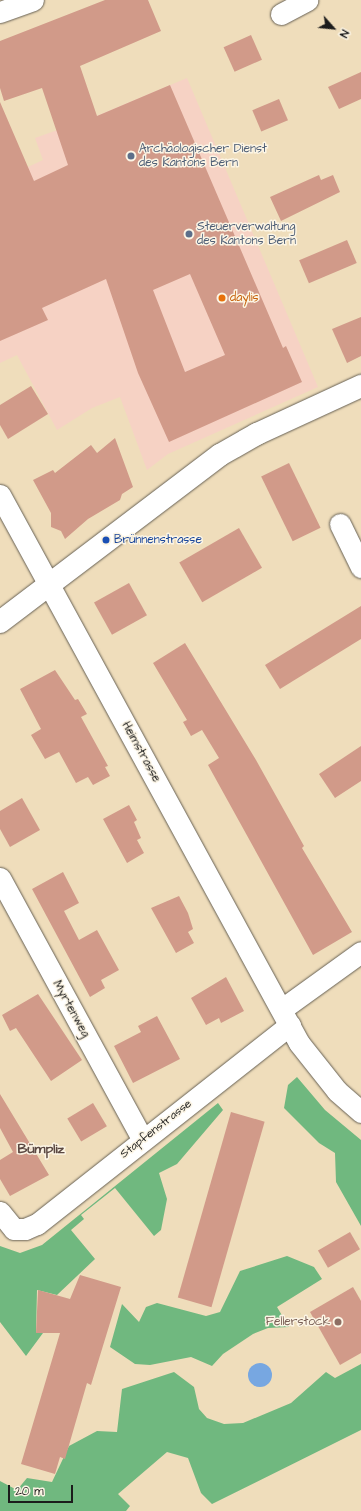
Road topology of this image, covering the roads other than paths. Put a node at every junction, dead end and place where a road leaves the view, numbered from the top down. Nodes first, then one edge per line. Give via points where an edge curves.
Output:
1 (33, 0) edge
2 (307, 0) edge
3 (0, 12) edge
4 (281, 14) dead end
5 (361, 386) edge
6 (0, 495) edge
7 (340, 524) dead end
8 (361, 567) edge
9 (49, 584) junction
10 (0, 622) edge
11 (0, 878) edge
12 (361, 952) edge
13 (286, 1017) junction
14 (361, 1112) edge
15 (143, 1140) junction
16 (0, 1212) edge

1 - 3 street
2 - 4 street
5 - 9 street via 238,444 162,496
6 - 9 street, Heimstrasse
7 - 8 street
9 - 10 street
9 - 13 street, Heimstrasse
11 - 15 street, Myrtenweg
12 - 13 street, Stapfenstrasse
13 - 14 street, Heimstrasse via 320,1071
13 - 15 street, Stapfenstrasse
15 - 16 street, Stapfenstrasse via 37,1224 21,1230 11,1227

